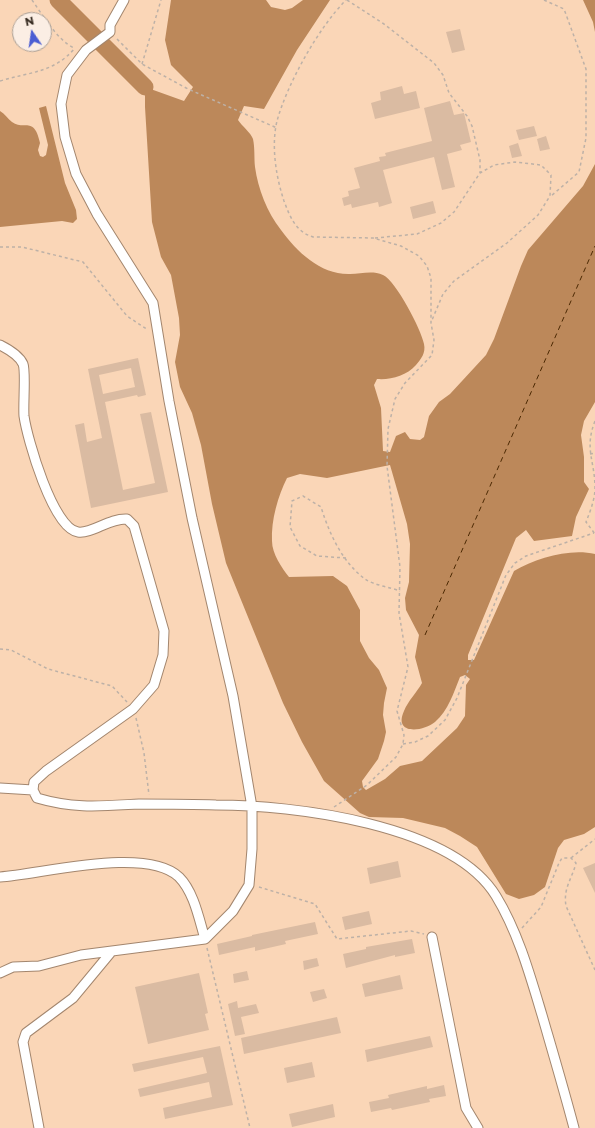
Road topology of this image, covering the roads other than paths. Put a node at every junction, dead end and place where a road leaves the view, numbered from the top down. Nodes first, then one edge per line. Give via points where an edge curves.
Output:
1 (124, 0) edge
2 (0, 345) edge
3 (0, 788) edge
4 (33, 790) junction
5 (252, 807) junction
6 (0, 877) edge
7 (432, 937) road end
8 (205, 939) junction
9 (112, 951) junction
10 (0, 973) edge
11 (39, 1128) edge
12 (478, 1128) edge
13 (574, 1128) edge

1 - 5 lane via 104,37 86,50 67,75 61,104 65,137 76,174 97,214 152,303 168,401 233,696
2 - 4 lane via 12,351 23,364 24,417 37,468 58,515 70,528 78,532 117,519 127,519 134,526 164,631 163,655 154,685 133,709 46,771 34,782
3 - 4 lane
4 - 5 lane via 37,798 56,804 92,807 150,804
5 - 8 lane via 249,885 233,910
5 - 13 lane via 315,813 373,823 449,854 475,872 495,895 515,935 531,978
6 - 8 lane via 123,862 149,864 169,870 180,878 192,898
7 - 12 lane via 466,1108
8 - 9 lane
9 - 10 lane via 81,954 39,966 12,967
9 - 11 lane via 73,998 26,1033 23,1042

